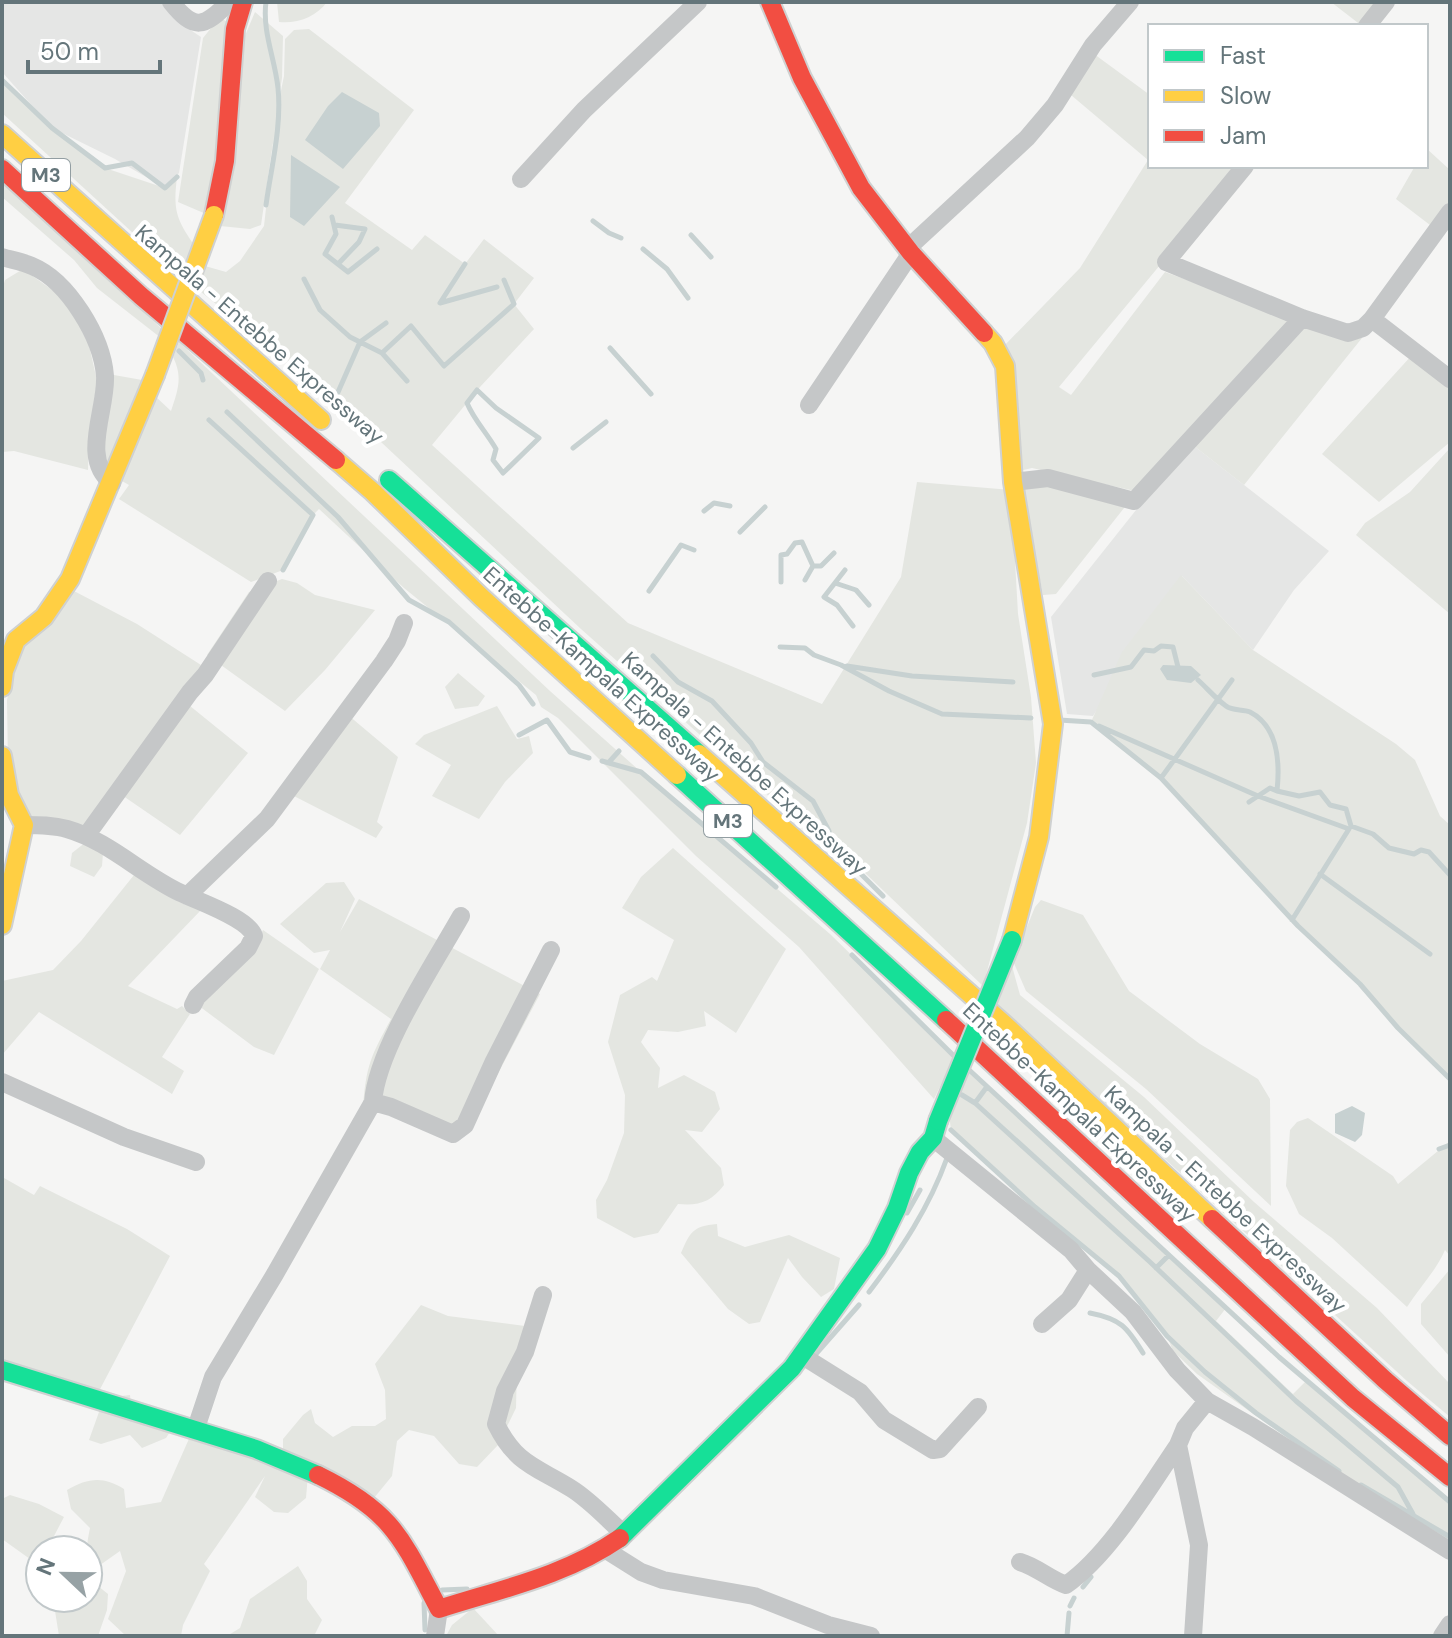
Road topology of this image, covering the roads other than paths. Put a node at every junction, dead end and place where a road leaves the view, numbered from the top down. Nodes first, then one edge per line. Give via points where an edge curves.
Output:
1 (171, 2) edge
2 (229, 2) edge
3 (243, 2) edge
4 (698, 2) edge
5 (770, 2) edge
6 (1130, 2) edge
7 (1386, 2) edge
8 (1369, 24) edge
9 (2, 134) edge
10 (1243, 168) edge
11 (2, 169) edge
12 (521, 179) dead end
13 (1450, 212) edge
14 (909, 250) junction
15 (2, 257) edge
16 (1302, 318) junction
17 (1372, 319) junction
18 (1450, 379) edge
19 (809, 405) dead end
20 (329, 427) dead end
21 (377, 469) dead end
22 (1013, 482) junction
23 (112, 483) junction
24 (268, 581) dead end
25 (404, 623) dead end
26 (9, 638) edge
27 (2, 687) edge
28 (2, 756) edge
29 (24, 825) junction
30 (86, 836) junction
31 (187, 896) junction
32 (461, 916) dead end
33 (2, 925) edge
34 (551, 950) dead end
35 (193, 1005) dead end
36 (2, 1082) edge
37 (373, 1102) junction
38 (936, 1129) junction
39 (196, 1162) dead end
40 (1088, 1270) junction
41 (543, 1295) dead end
42 (1042, 1324) dead end
43 (801, 1355) junction
44 (2, 1370) edge
45 (1207, 1401) junction
46 (978, 1407) dead end
47 (196, 1428) junction
48 (1450, 1436) edge
49 (1178, 1445) junction
50 (1450, 1477) edge
51 (625, 1535) junction
52 (606, 1550) junction
53 (1450, 1551) edge
54 (1020, 1562) dead end
55 (439, 1609) junction
56 (1450, 1624) edge
57 (433, 1633) edge
58 (871, 1636) edge
59 (1193, 1636) edge
60 (1442, 1636) edge

1 - 2 street via 197,24
3 - 23 main road, bridge via 235,29 225,161 214,215
4 - 12 street via 584,110
5 - 14 main road via 849,168
6 - 14 street via 1027,138
7 - 8 street
9 - 20 main road, Kampala - Entebbe Expressway / M3
10 - 16 street via 1166,262
11 - 50 main road, Entebbe-Kampala Expressway / M3 via 141,296 373,492 1353,1398
13 - 17 street
14 - 19 street
14 - 22 main road via 993,343 1005,366
15 - 23 street via 46,275 73,298 86,321 105,376 97,463
16 - 17 street via 1348,333
16 - 22 street via 1134,501 1048,478
17 - 18 street
21 - 48 main road, Kampala - Entebbe Expressway / M3 via 1005,1025
22 - 38 main road, bridge via 1053,724 1039,837 1012,940
23 - 26 main road via 70,579 44,617
24 - 30 street
25 - 31 street via 384,661 267,819
26 - 27 main road
28 - 29 main road via 9,795
29 - 30 street
29 - 33 main road
30 - 31 street via 150,879
31 - 35 street via 238,920 254,936
32 - 37 street via 389,1045
34 - 37 street via 465,1125 453,1134
36 - 39 street via 124,1137
37 - 47 street via 213,1377
38 - 40 street
38 - 43 main road via 909,1173 877,1249
40 - 42 street via 1069,1300
40 - 45 street via 1133,1312
41 - 51 street via 496,1424 506,1444 532,1468 574,1490
43 - 46 street via 860,1392 884,1420 933,1450 940,1449
43 - 51 main road
44 - 47 main road
45 - 49 street
45 - 53 street
47 - 55 main road via 290,1463 377,1511 400,1536
49 - 54 street via 1127,1519 1066,1585
49 - 59 street via 1199,1545
51 - 52 main road
52 - 55 main road
52 - 58 street via 663,1580 754,1596
55 - 57 street
56 - 60 street

